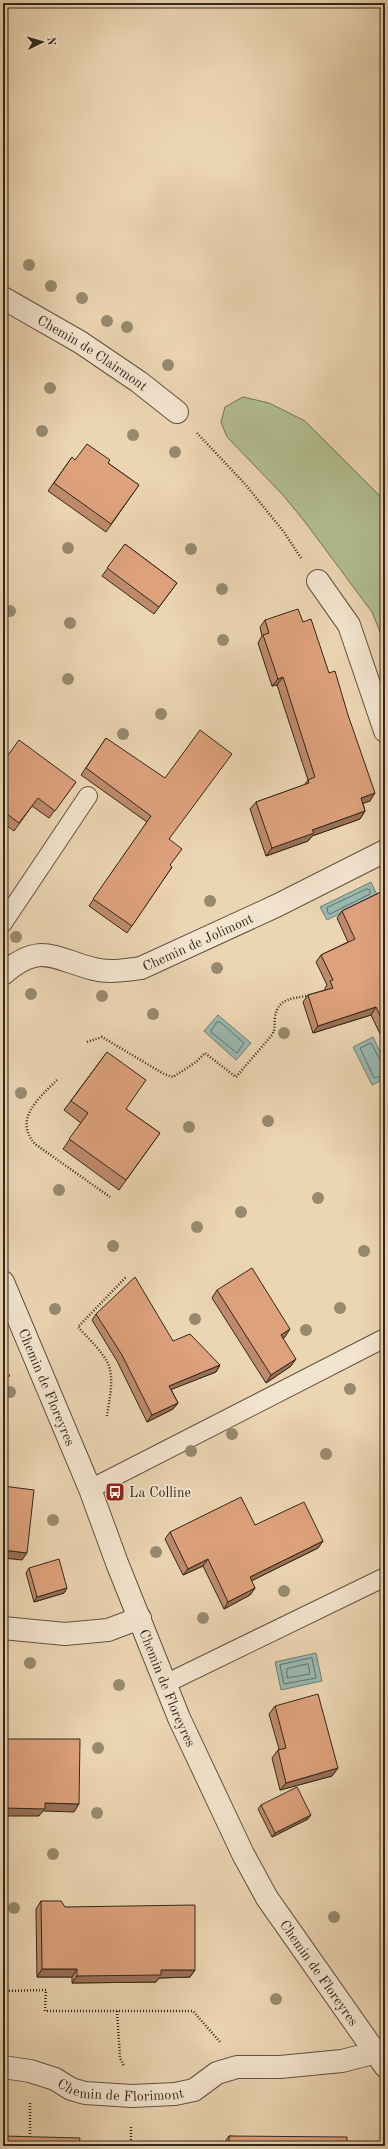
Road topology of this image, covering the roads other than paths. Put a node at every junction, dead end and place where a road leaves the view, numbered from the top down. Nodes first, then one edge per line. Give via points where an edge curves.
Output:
1 (3, 298) edge
2 (177, 412) road end
3 (318, 581) road end
4 (385, 731) edge
5 (88, 796) dead end
6 (385, 851) edge
7 (3, 923) edge
8 (3, 974) edge
9 (3, 1282) edge
10 (385, 1338) edge
11 (90, 1489) junction
12 (385, 1577) edge
13 (140, 1618) junction
14 (3, 1628) edge
15 (165, 1684) junction
16 (381, 2059) edge
17 (3, 2066) edge

1 - 2 street, Chemin de Clairmont via 80,342 139,382
3 - 4 street via 349,626
5 - 7 lane
6 - 8 street, Chemin de Jolimont via 276,906 141,968 120,971 95,970 58,956 39,954 15,963
9 - 11 street, Chemin de Floreyres
10 - 11 lane
11 - 13 street, Chemin de Floreyres
12 - 15 lane
13 - 14 street via 108,1630 65,1634
13 - 15 street, Chemin de Floreyres
15 - 16 street, Chemin de Floreyres via 242,1854 264,1893
16 - 17 street, Chemin de Florimont via 280,2067 237,2067 217,2072 194,2090 175,2094 132,2096 85,2093 71,2089 55,2079

